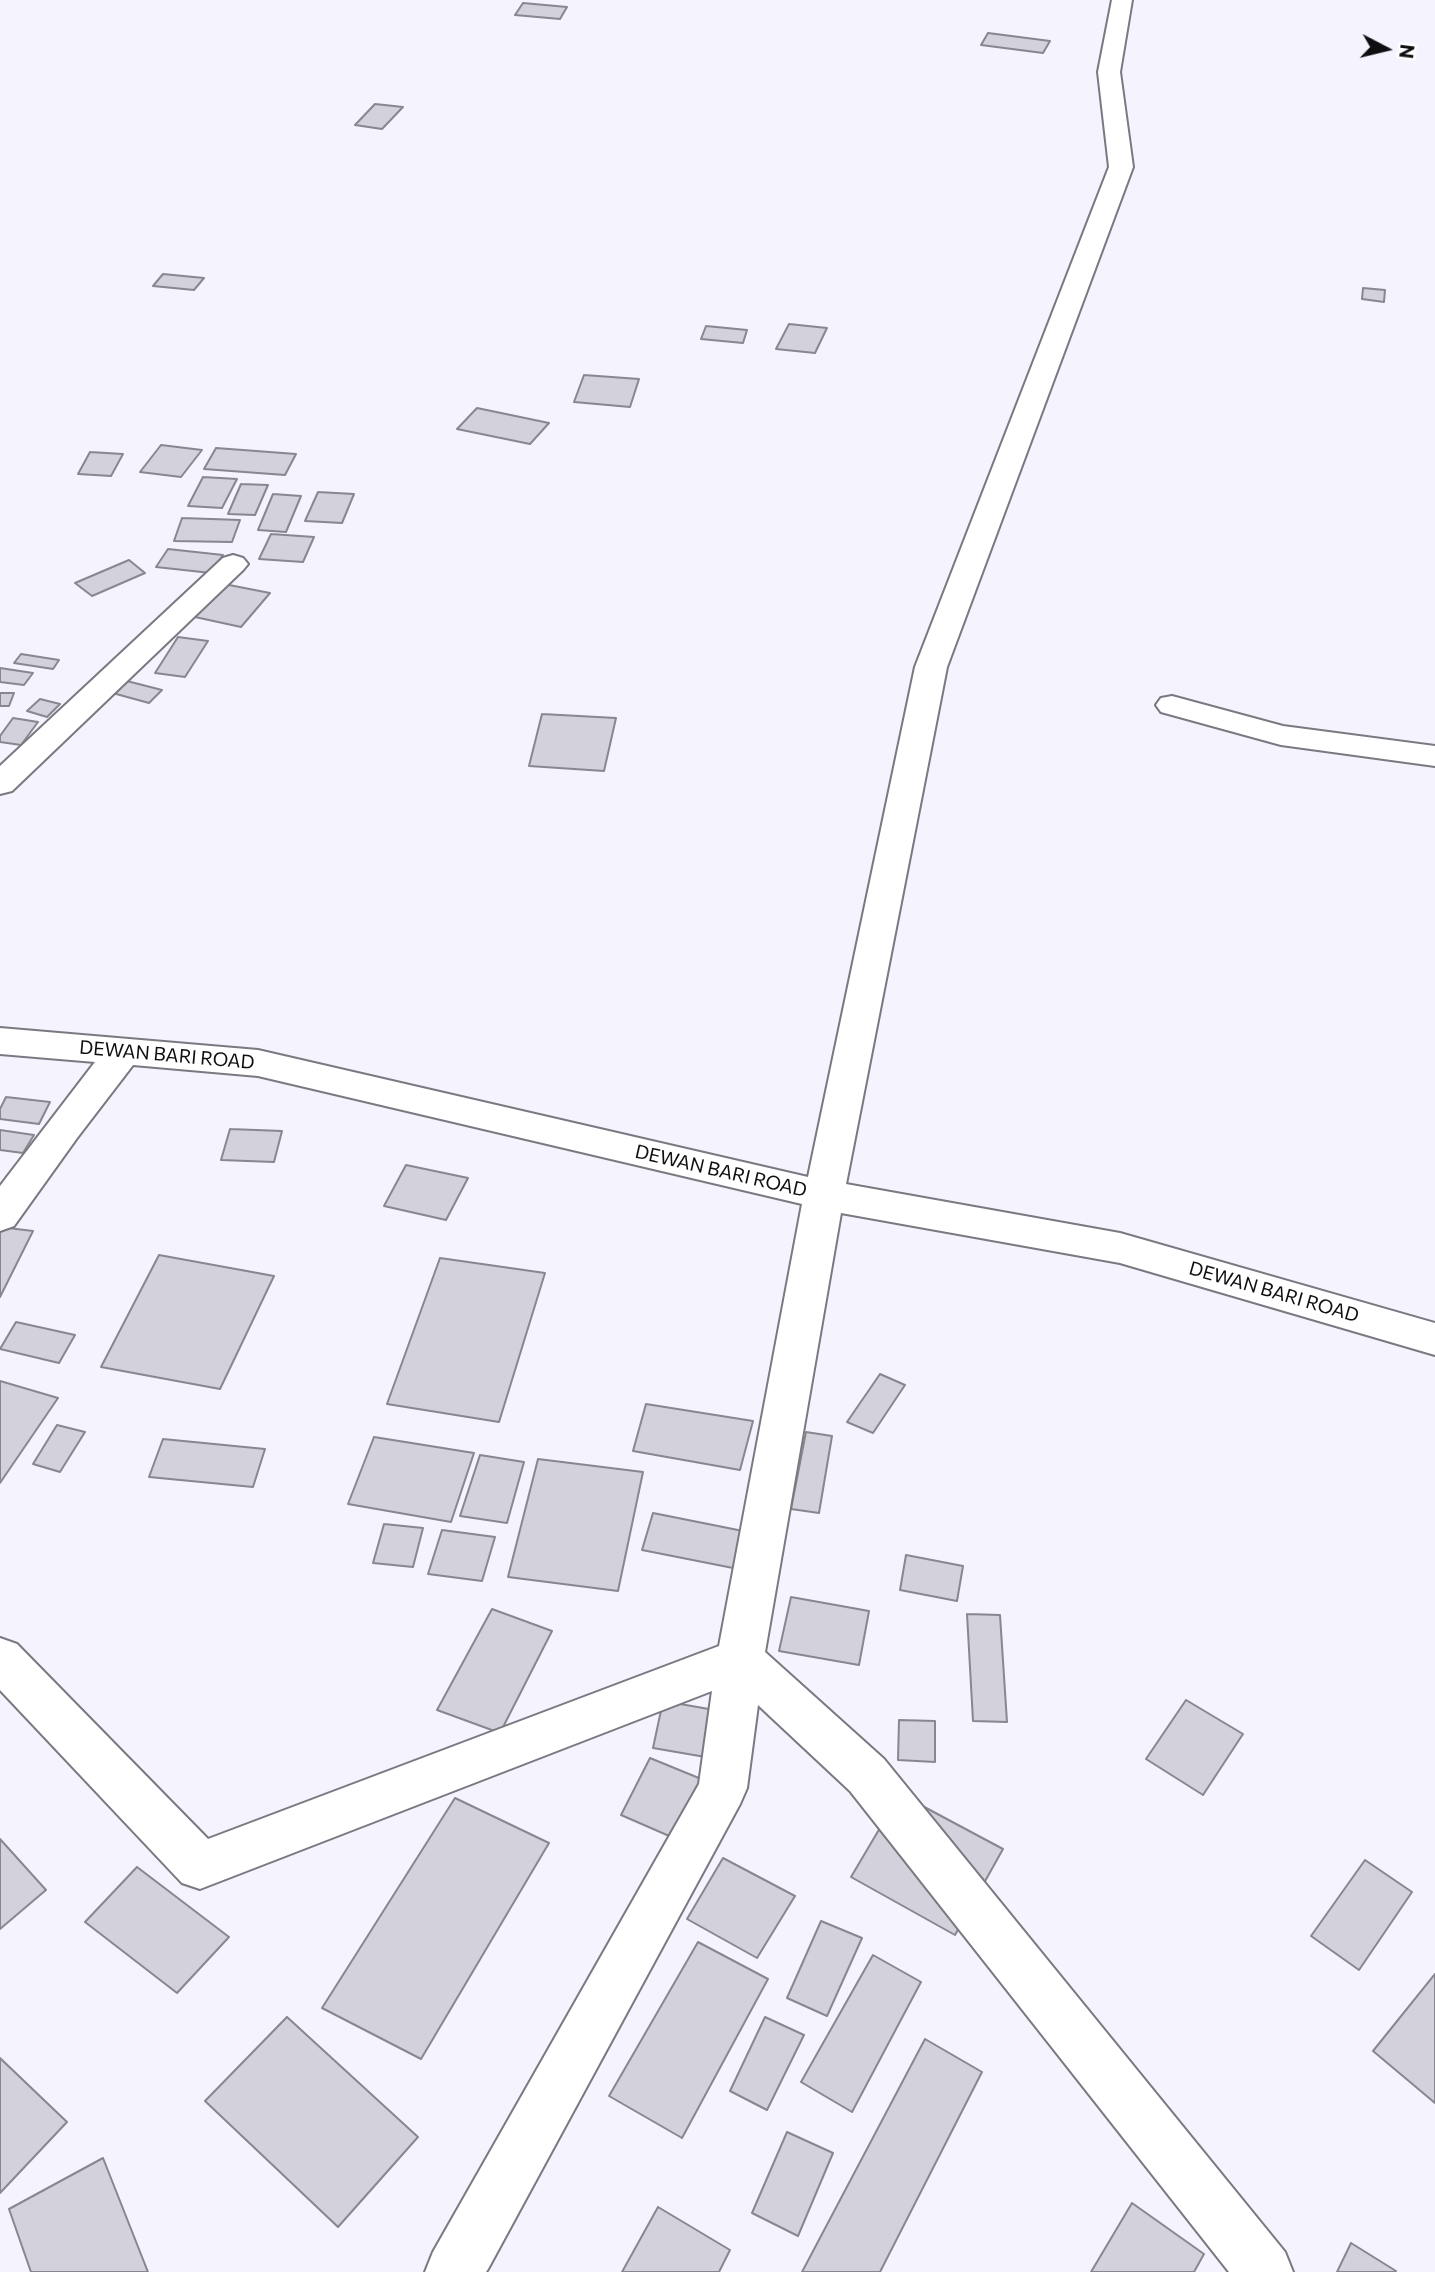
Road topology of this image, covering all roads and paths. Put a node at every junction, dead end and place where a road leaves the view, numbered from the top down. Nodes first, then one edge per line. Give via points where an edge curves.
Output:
1 (1122, 0) edge
2 (233, 564) dead end
3 (1172, 705) dead end
4 (1435, 756) edge
5 (0, 784) edge
6 (0, 1041) edge
7 (125, 1050) junction
8 (824, 1195) junction
9 (0, 1216) edge
10 (1435, 1339) edge
11 (0, 1658) edge
12 (740, 1659) junction
13 (453, 2272) edge
14 (1265, 2272) edge

1 - 8 street via 1109,72 1121,167 932,667
2 - 5 street
3 - 4 street via 1281,735
6 - 7 street, DEWAN BARI ROAD
7 - 8 street, DEWAN BARI ROAD via 258,1063
7 - 9 street
8 - 10 street, DEWAN BARI ROAD via 1121,1248
8 - 12 street
11 - 12 street via 200,1866
12 - 13 street via 723,1788
12 - 14 street via 867,1775

